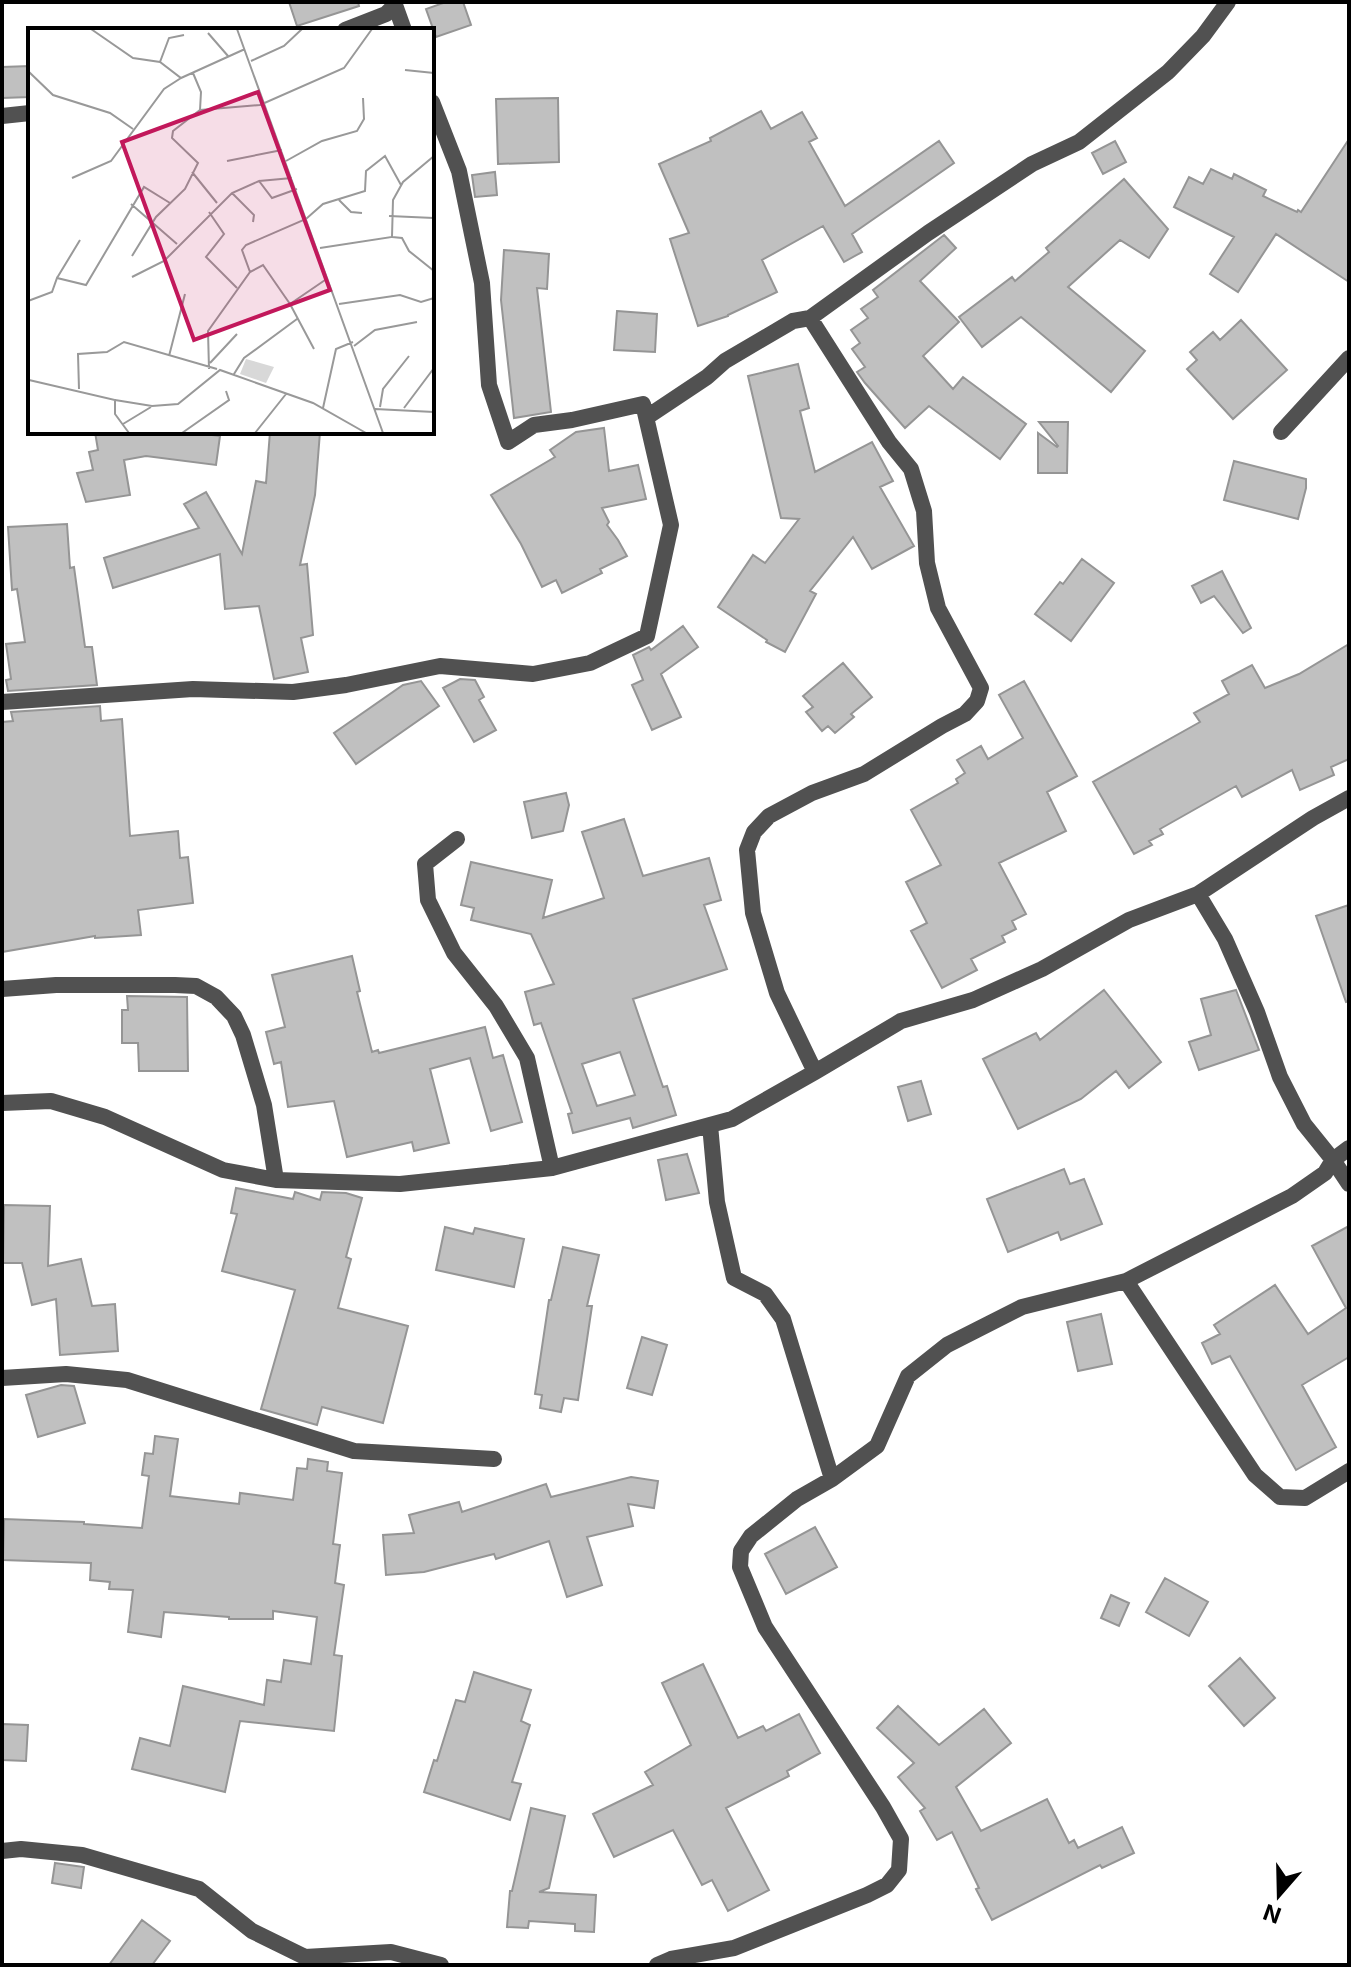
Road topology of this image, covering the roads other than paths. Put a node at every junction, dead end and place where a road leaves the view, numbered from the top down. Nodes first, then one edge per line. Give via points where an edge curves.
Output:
1 (1228, 2) edge
2 (395, 4) edge
3 (350, 28) edge
4 (403, 28) edge
5 (434, 107) edge
6 (28, 113) edge
7 (2, 116) edge
8 (810, 318) junction
9 (1349, 358) edge
10 (647, 417) junction
11 (1281, 432) dead end
12 (2, 702) edge
13 (1349, 798) edge
14 (457, 839) dead end
15 (1198, 894) junction
16 (2, 989) edge
17 (815, 1072) junction
18 (2, 1103) edge
19 (710, 1125) junction
20 (1349, 1148) edge
21 (1333, 1160) junction
22 (552, 1168) junction
23 (276, 1180) junction
24 (1349, 1184) edge
25 (1126, 1281) junction
26 (2, 1378) edge
27 (494, 1459) dead end
28 (1349, 1471) edge
29 (832, 1479) junction
30 (2, 1851) edge
31 (441, 1965) edge
32 (657, 1965) edge

1 - 8 street via 1168,72 1079,142 1032,164
2 - 3 street via 386,14
2 - 4 street
5 - 10 street via 459,171 482,283 489,385 508,442 534,425 643,404
6 - 7 street
8 - 10 street via 793,321 725,361
8 - 17 street via 911,469 924,511 927,563 938,608 981,688 965,714 864,774 769,816 754,832 747,850 753,913 777,993
9 - 11 street
10 - 12 street via 671,525 647,636 590,663 533,674 440,666 293,692 193,689
13 - 15 street
14 - 22 street via 425,864 428,900 454,953 496,1006 527,1058
15 - 17 street via 1129,920 973,1000 901,1021
15 - 21 street via 1225,939 1280,1077 1304,1124
16 - 23 street via 175,985 196,986 216,997 243,1035 264,1105
17 - 19 street via 732,1119
18 - 23 street via 51,1101 105,1117 223,1170
19 - 22 street
19 - 29 street via 717,1202 734,1278 765,1294 783,1319
20 - 21 street
21 - 24 street
21 - 25 street via 1325,1173 1292,1196
22 - 23 street via 400,1184
25 - 28 street via 1255,1475 1280,1497 1305,1498
25 - 29 street via 1022,1307 947,1345 908,1376 877,1446
26 - 27 street via 66,1374 127,1380 354,1451
29 - 32 street via 751,1536 741,1551 740,1567 765,1627 901,1839 899,1870 887,1885 808,1919 734,1948
30 - 31 street via 82,1855 199,1889 252,1931 305,1957 391,1952

